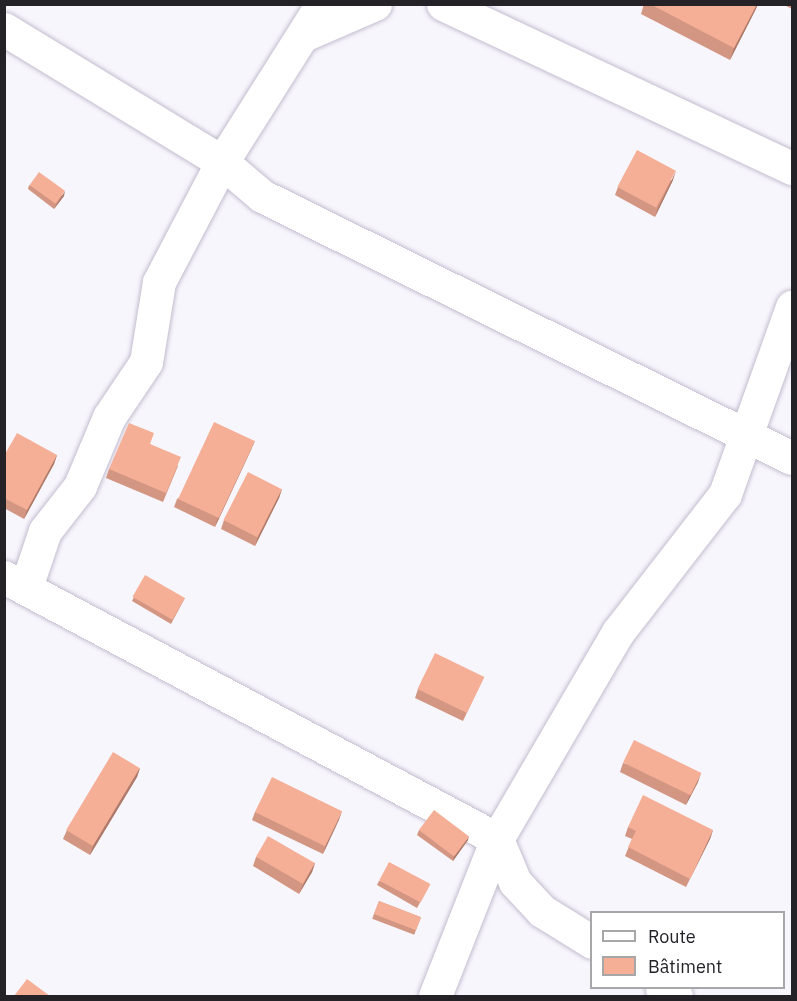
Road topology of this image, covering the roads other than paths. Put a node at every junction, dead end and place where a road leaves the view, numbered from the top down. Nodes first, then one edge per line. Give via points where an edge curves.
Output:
1 (375, 4) edge
2 (443, 4) edge
3 (315, 19) edge
4 (4, 29) edge
5 (222, 162) junction
6 (792, 168) edge
7 (792, 307) edge
8 (746, 434) junction
9 (792, 458) edge
10 (15, 582) edge
11 (497, 839) junction
12 (590, 941) edge
13 (435, 996) edge

1 - 3 street
2 - 6 street
3 - 5 street
4 - 5 street
5 - 8 street via 262,196
5 - 10 street via 159,282 146,362 109,417 80,486 45,531
7 - 8 street
8 - 9 street
8 - 11 street via 725,494 618,632
10 - 11 street
11 - 12 street via 515,882 542,911
11 - 13 street

